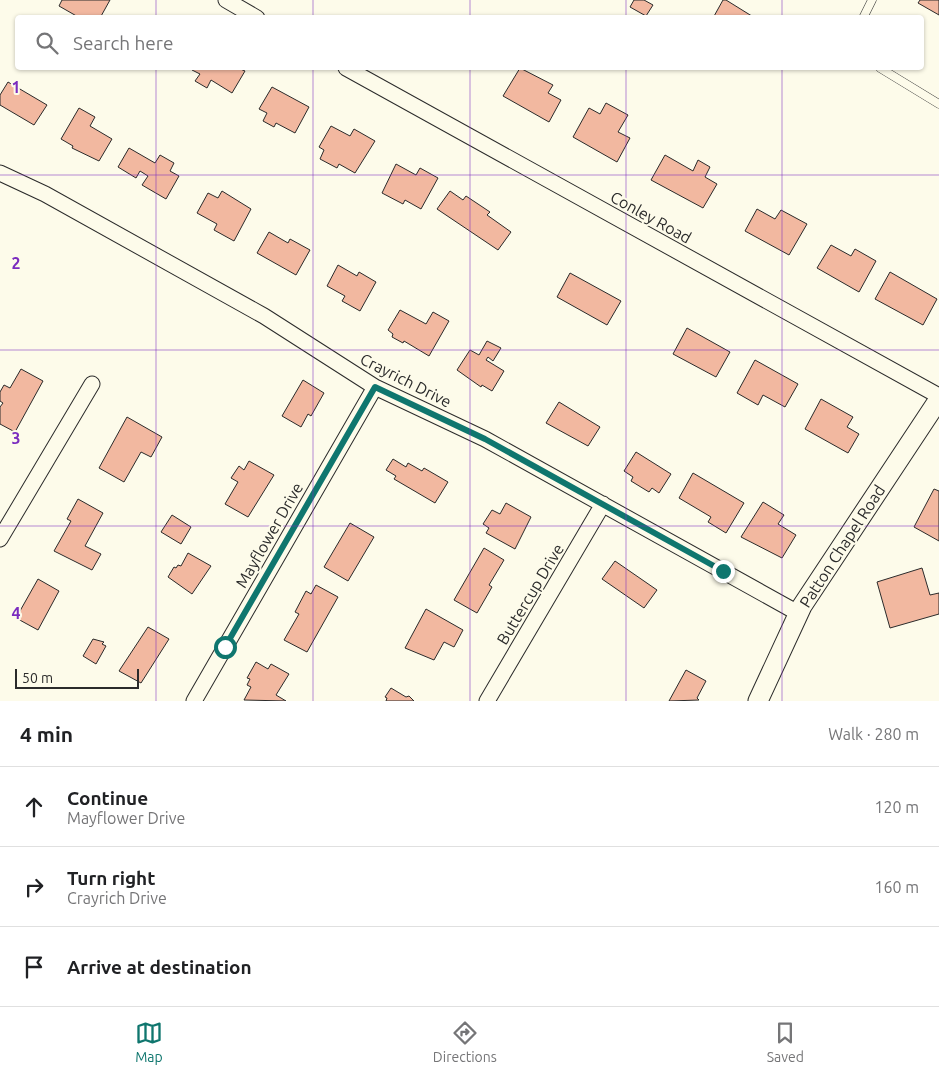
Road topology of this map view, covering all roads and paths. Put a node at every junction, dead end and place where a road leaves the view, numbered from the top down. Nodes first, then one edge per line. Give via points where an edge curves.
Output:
1 (226, 0) edge
2 (872, 0) edge
3 (252, 15) edge
4 (864, 15) edge
5 (350, 70) edge
6 (883, 70) edge
7 (939, 104) edge
8 (0, 173) edge
9 (92, 384) dead end
10 (375, 387) junction
11 (939, 398) edge
12 (603, 504) junction
13 (0, 539) edge
14 (798, 613) junction
15 (194, 701) edge
16 (487, 701) edge
17 (758, 701) edge

1 - 3 street
2 - 4 lane
5 - 11 street, Conley Road
6 - 7 lane
8 - 10 street, Crayrich Drive via 45,194 264,316
9 - 13 street
10 - 12 street, Crayrich Drive via 485,439
10 - 15 street, Mayflower Drive
11 - 14 street, Patton Chapel Road
12 - 14 street, Crayrich Drive
12 - 16 street, Buttercup Drive
14 - 17 street, Patton Chapel Road

